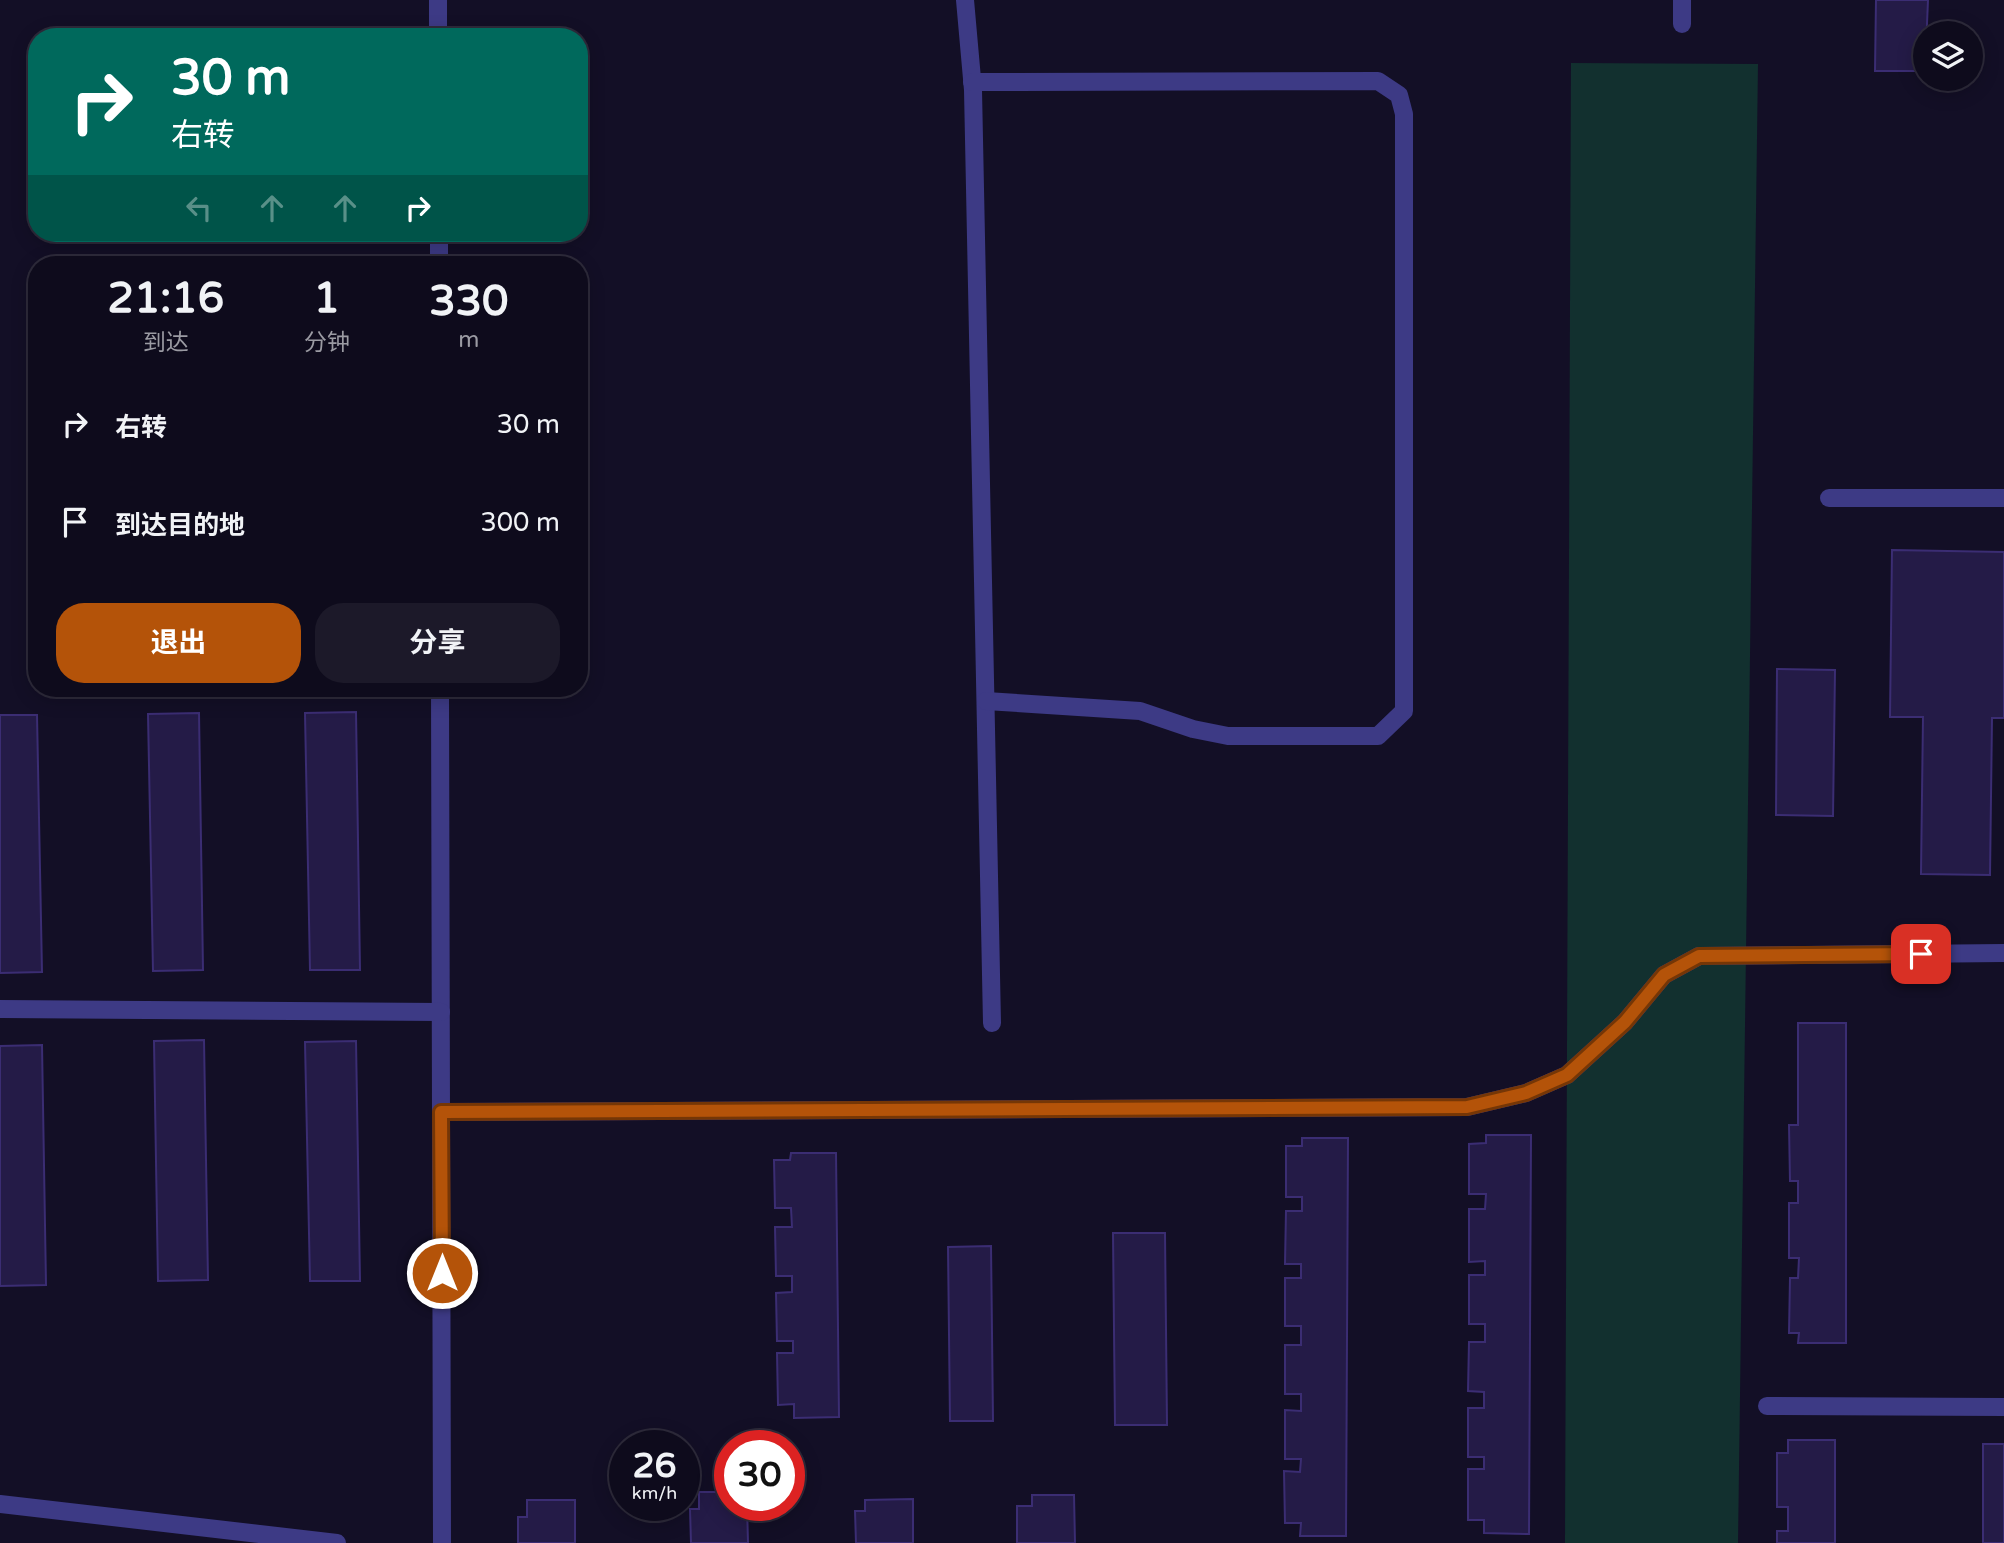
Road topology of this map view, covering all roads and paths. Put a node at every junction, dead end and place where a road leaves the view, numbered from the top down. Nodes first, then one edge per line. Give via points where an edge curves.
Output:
1 (438, 0) edge
2 (965, 0) edge
3 (1682, 0) edge
4 (1682, 24) dead end
5 (438, 28) edge
6 (972, 82) junction
7 (1829, 498) dead end
8 (2004, 498) edge
9 (440, 697) edge
10 (986, 701) junction
11 (2004, 953) edge
12 (0, 1009) edge
13 (441, 1012) junction
14 (992, 1023) dead end
15 (441, 1112) junction
16 (1767, 1406) dead end
17 (2004, 1406) edge
18 (0, 1503) edge
19 (337, 1543) edge
20 (442, 1543) edge

1 - 5 street
2 - 6 street
3 - 4 street
6 - 10 street
6 - 10 street via 1378,81 1399,95 1404,114 1404,712 1378,736 1228,736 1140,710
7 - 8 street
9 - 13 street
10 - 14 street
11 - 15 street via 1699,956 1664,975 1625,1022 1567,1075 1526,1093 1467,1107
12 - 13 street
13 - 15 street
15 - 20 street
16 - 17 street
18 - 19 street

